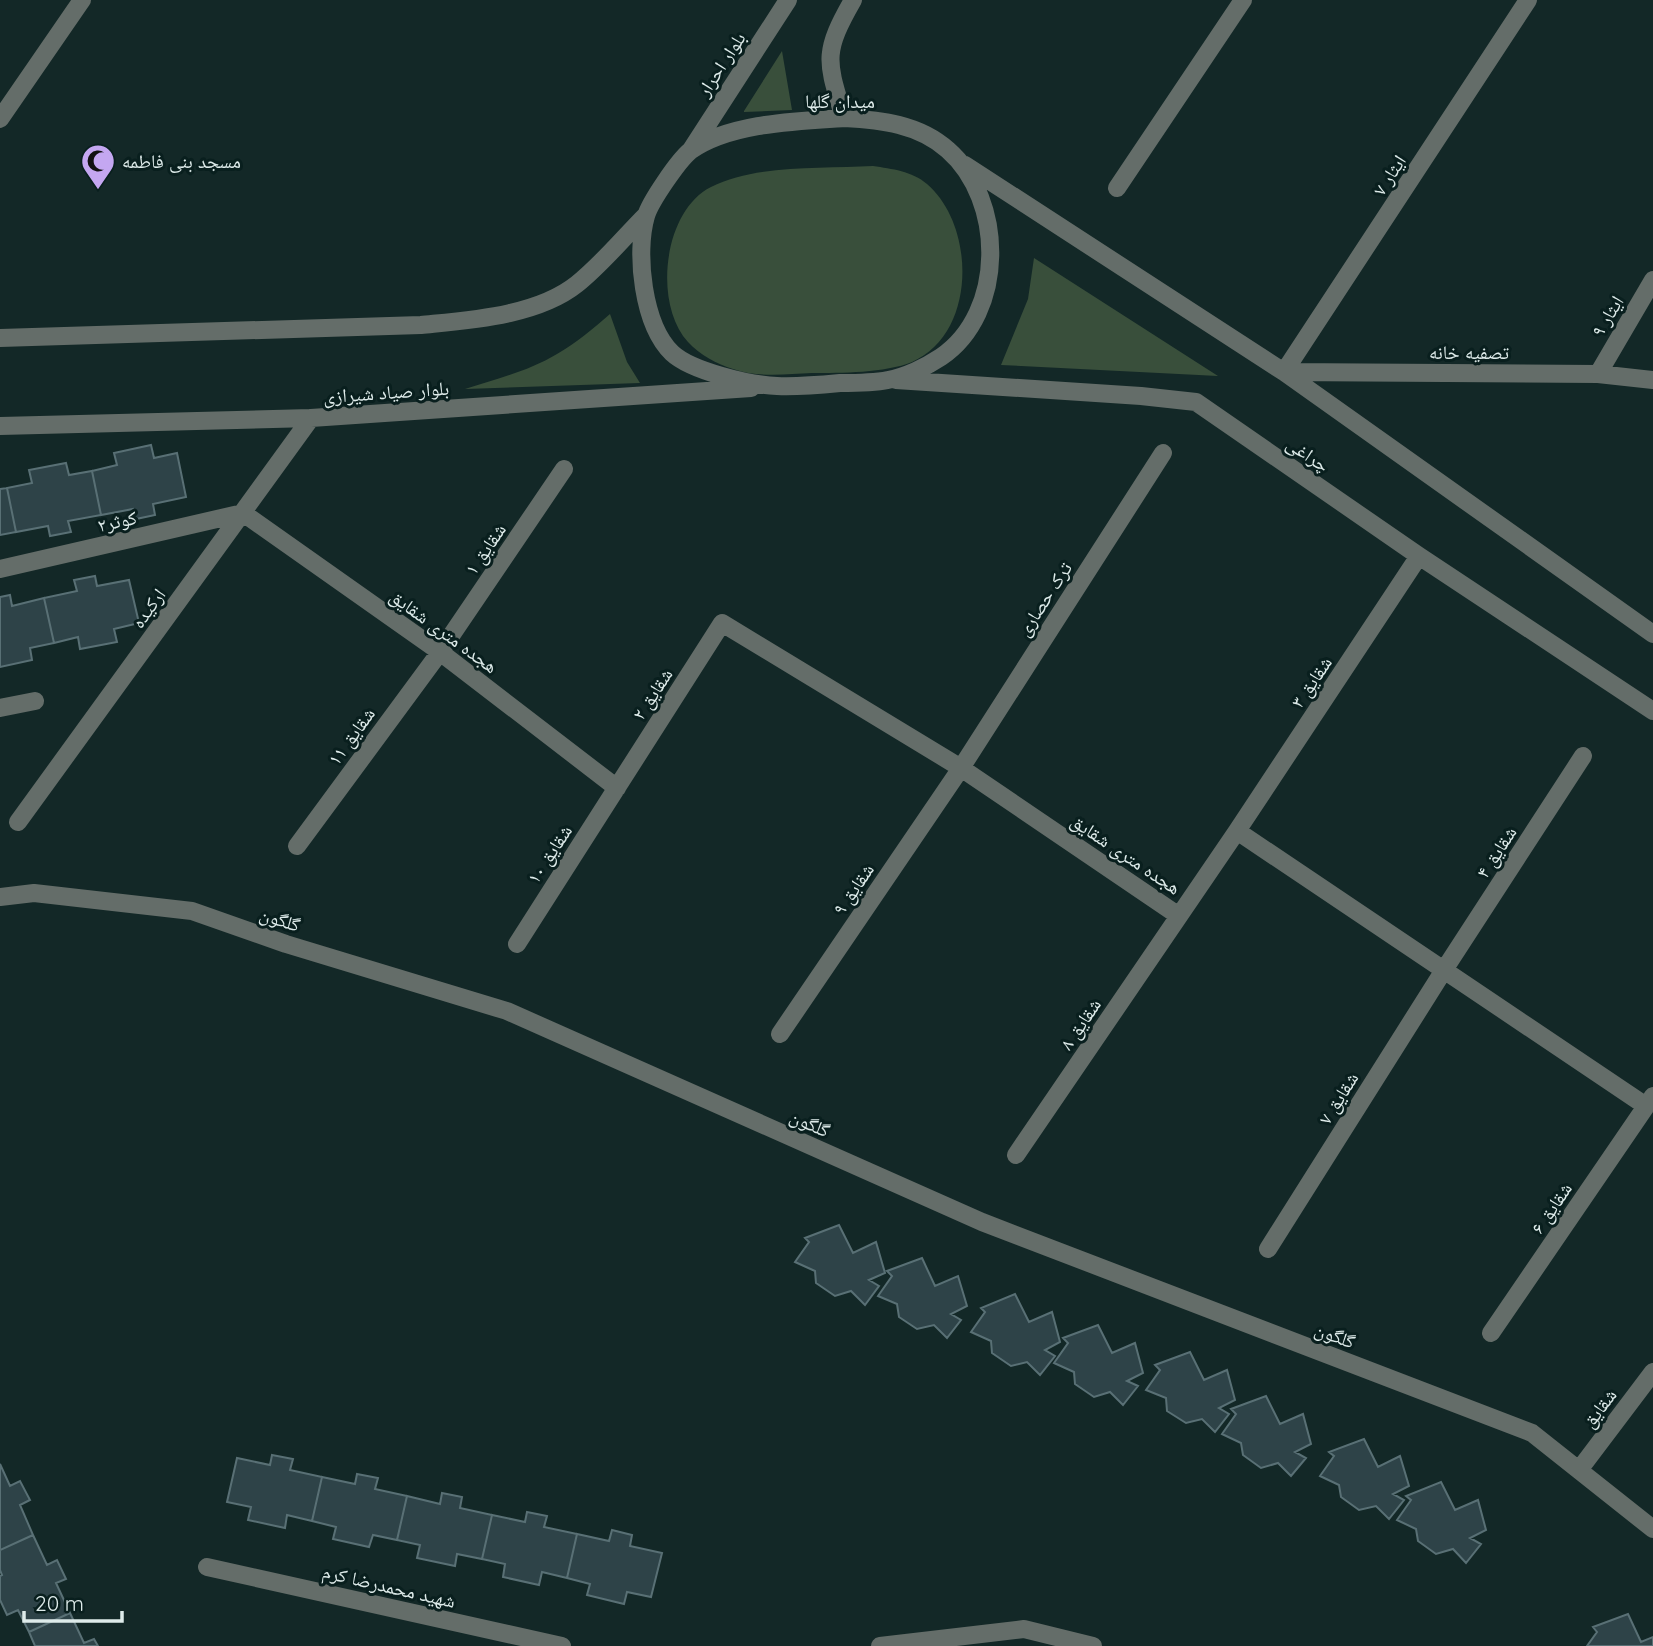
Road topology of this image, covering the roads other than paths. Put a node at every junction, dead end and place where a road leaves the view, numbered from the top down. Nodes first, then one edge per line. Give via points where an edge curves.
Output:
1 (82, 0) edge
2 (788, 0) edge
3 (853, 0) edge
4 (1242, 0) edge
5 (1528, 0) edge
6 (7, 94) edge
7 (844, 118) junction
8 (0, 119) edge
9 (690, 152) junction
10 (959, 161) junction
11 (1117, 188) dead end
12 (646, 215) junction
13 (1653, 280) edge
14 (0, 338) edge
15 (1284, 372) junction
16 (1598, 374) junction
17 (889, 380) junction
18 (1653, 380) edge
19 (775, 386) junction
20 (310, 418) junction
21 (0, 426) edge
22 (1163, 453) dead end
23 (564, 469) dead end
24 (243, 513) junction
25 (1419, 556) junction
26 (0, 569) edge
27 (722, 623) joint
28 (1653, 634) edge
29 (440, 652) junction
30 (35, 701) dead end
31 (0, 708) edge
32 (1653, 711) edge
33 (1583, 756) dead end
34 (961, 768) junction
35 (617, 788) junction
36 (18, 822) dead end
37 (1237, 831) junction
38 (297, 846) dead end
39 (0, 897) edge
40 (1179, 916) junction
41 (517, 943) dead end
42 (1444, 970) junction
43 (780, 1034) dead end
44 (1650, 1101) edge
45 (1016, 1155) dead end
46 (1268, 1249) dead end
47 (1491, 1333) dead end
48 (1653, 1372) edge
49 (1579, 1470) junction
50 (1653, 1529) edge
51 (207, 1567) dead end
52 (526, 1642) edge
53 (562, 1646) edge
54 (880, 1646) edge
55 (1093, 1646) edge

1 - 6 street
2 - 9 street, بلوار احرار
3 - 7 street via 830,53 830,71
4 - 11 street
5 - 15 street, ایثار ۷
6 - 8 street
7 - 9 street, میدان گلها via 743,130
7 - 10 street, میدان گلها via 904,126 940,143
9 - 12 street, میدان گلها via 674,168
10 - 15 street
10 - 17 street, میدان گلها via 982,204 989,234 990,263 983,296 958,343 921,368
12 - 14 street via 576,285 542,303 489,318 421,325
12 - 19 street, میدان گلها via 642,247 645,292 654,324 672,354 707,371
13 - 16 street, ایثار ۹
15 - 16 street, تصفیه خانه
15 - 28 street
16 - 18 street, تصفیه خانه
17 - 19 street, میدان گلها
17 - 25 street, چراغی via 1196,402
19 - 20 street, بلوار صیاد شیرازی
20 - 21 street, بلوار صیاد شیرازی
20 - 24 street, ارکیده
22 - 34 street, ترک حصاری
23 - 29 street, شقایق ۱
24 - 26 street, کوثر۲
24 - 29 street, هجده متری شقایق
24 - 36 street, ارکیده
25 - 32 street, چراغی
25 - 37 street, شقایق ۳
27 - 34 street, هجده متری شقایق
27 - 35 street, ۲ شقایق
29 - 35 street, هجده متری شقایق
29 - 38 street, شقایق ۱۱
30 - 31 street
33 - 42 street, شقایق ۴
34 - 40 street, هجده متری شقایق
34 - 43 street, شقایق ۹
35 - 41 street, شقایق ۱۰
37 - 40 street, هجده متری شقایق
37 - 42 street
39 - 49 street, گلگون via 34,894 192,911 507,1011 982,1222 1532,1433
40 - 45 street, شقایق ۸
42 - 44 street
42 - 46 street, شقایق ۷
44 - 47 street, شقایق ۶
48 - 49 street, شقایق
49 - 50 street
51 - 52 street, شهید محمدرضا کرم
52 - 53 street, شهید محمدرضا کرم
54 - 55 street via 1024,1629

